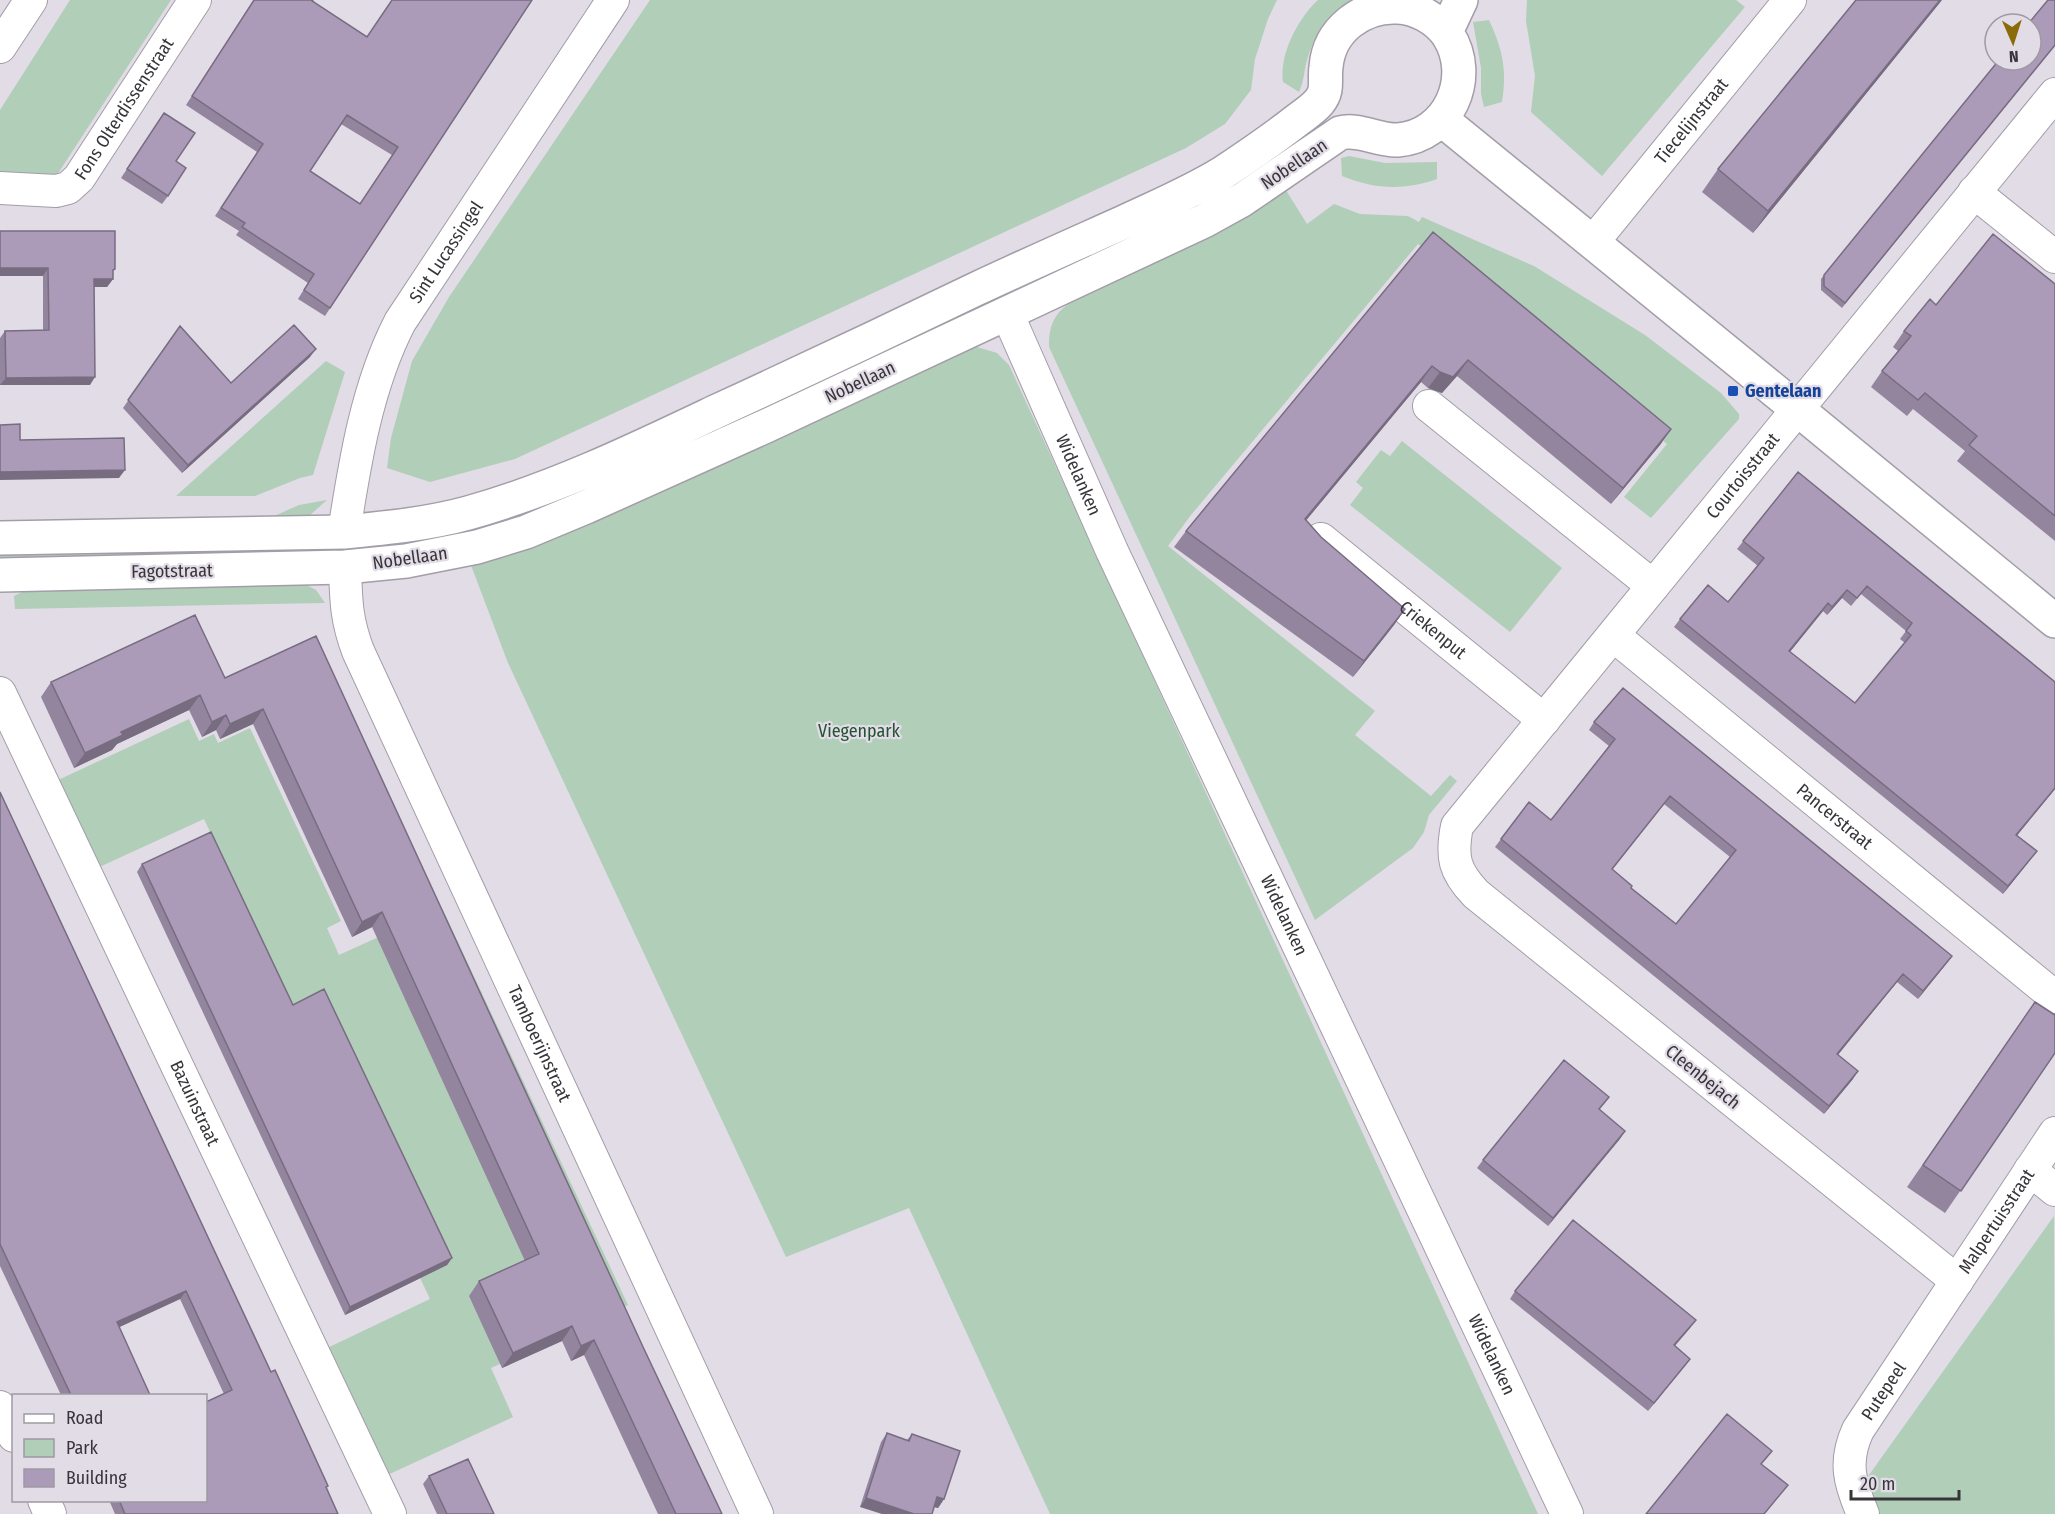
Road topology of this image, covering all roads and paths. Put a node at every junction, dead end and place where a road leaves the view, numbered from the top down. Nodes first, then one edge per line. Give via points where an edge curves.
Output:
1 (31, 0) edge
2 (195, 0) edge
3 (613, 0) edge
4 (1461, 0) edge
5 (1790, 0) edge
6 (1406, 4) edge
7 (1446, 32) junction
8 (0, 47) edge
9 (2055, 94) edge
10 (1441, 120) junction
11 (0, 188) edge
12 (1974, 192) junction
13 (1593, 243) junction
14 (2055, 257) edge
15 (1007, 313) junction
16 (1429, 406) edge
17 (1796, 408) junction
18 (344, 532) junction
19 (0, 538) edge
20 (1321, 538) edge
21 (345, 567) junction
22 (0, 575) edge
23 (1653, 586) junction
24 (2055, 621) edge
25 (1614, 636) junction
26 (0, 693) edge
27 (1544, 720) junction
28 (1456, 866) joint
29 (2055, 997) edge
30 (2055, 1133) edge
31 (2030, 1170) junction
32 (2055, 1190) edge
33 (1957, 1281) junction
34 (0, 1407) edge
35 (12, 1432) edge
36 (390, 1514) edge
37 (757, 1514) edge
38 (1567, 1514) edge
39 (1863, 1514) edge

1 - 8 street
2 - 11 street, Fons Olterdissenstraat via 79,178 56,192
3 - 18 street, Sint Lucassingel via 396,330 383,357 361,440
4 - 7 main road
5 - 13 street, Tiecelijnstraat
6 - 7 main road
6 - 18 main road, Nobellaan via 1365,12 1348,23 1330,48 1327,85 1316,105 1225,171 1189,192 571,477 465,514 400,527
7 - 10 main road via 1460,74 1456,95
9 - 12 street, Courtoisstraat
10 - 13 main road
10 - 15 main road, Nobellaan via 1406,139 1340,133 1242,200 1204,221
12 - 14 street
12 - 17 street, Courtoisstraat
13 - 17 main road
15 - 21 main road, Nobellaan via 526,532 477,547 406,561
15 - 38 street, Widelanken via 1112,551
16 - 23 street
17 - 23 street, Courtoisstraat
17 - 24 main road
18 - 19 main road, Fagotstraat
20 - 27 street, Criekenput
21 - 22 main road, Fagotstraat
21 - 37 street, Tamboerijnstraat via 346,611 358,651
23 - 25 street, Courtoisstraat
25 - 27 street, Courtoisstraat
25 - 29 street, Pancerstraat
26 - 36 street, Bazuinstraat
27 - 28 street, Courtoisstraat via 1457,826
28 - 33 street, Cleenbejach via 1476,894
30 - 31 street, Malpertuisstraat
31 - 32 street
31 - 33 street, Malpertuisstraat
33 - 39 street, Putepeel via 1854,1438 1849,1472
34 - 35 street

